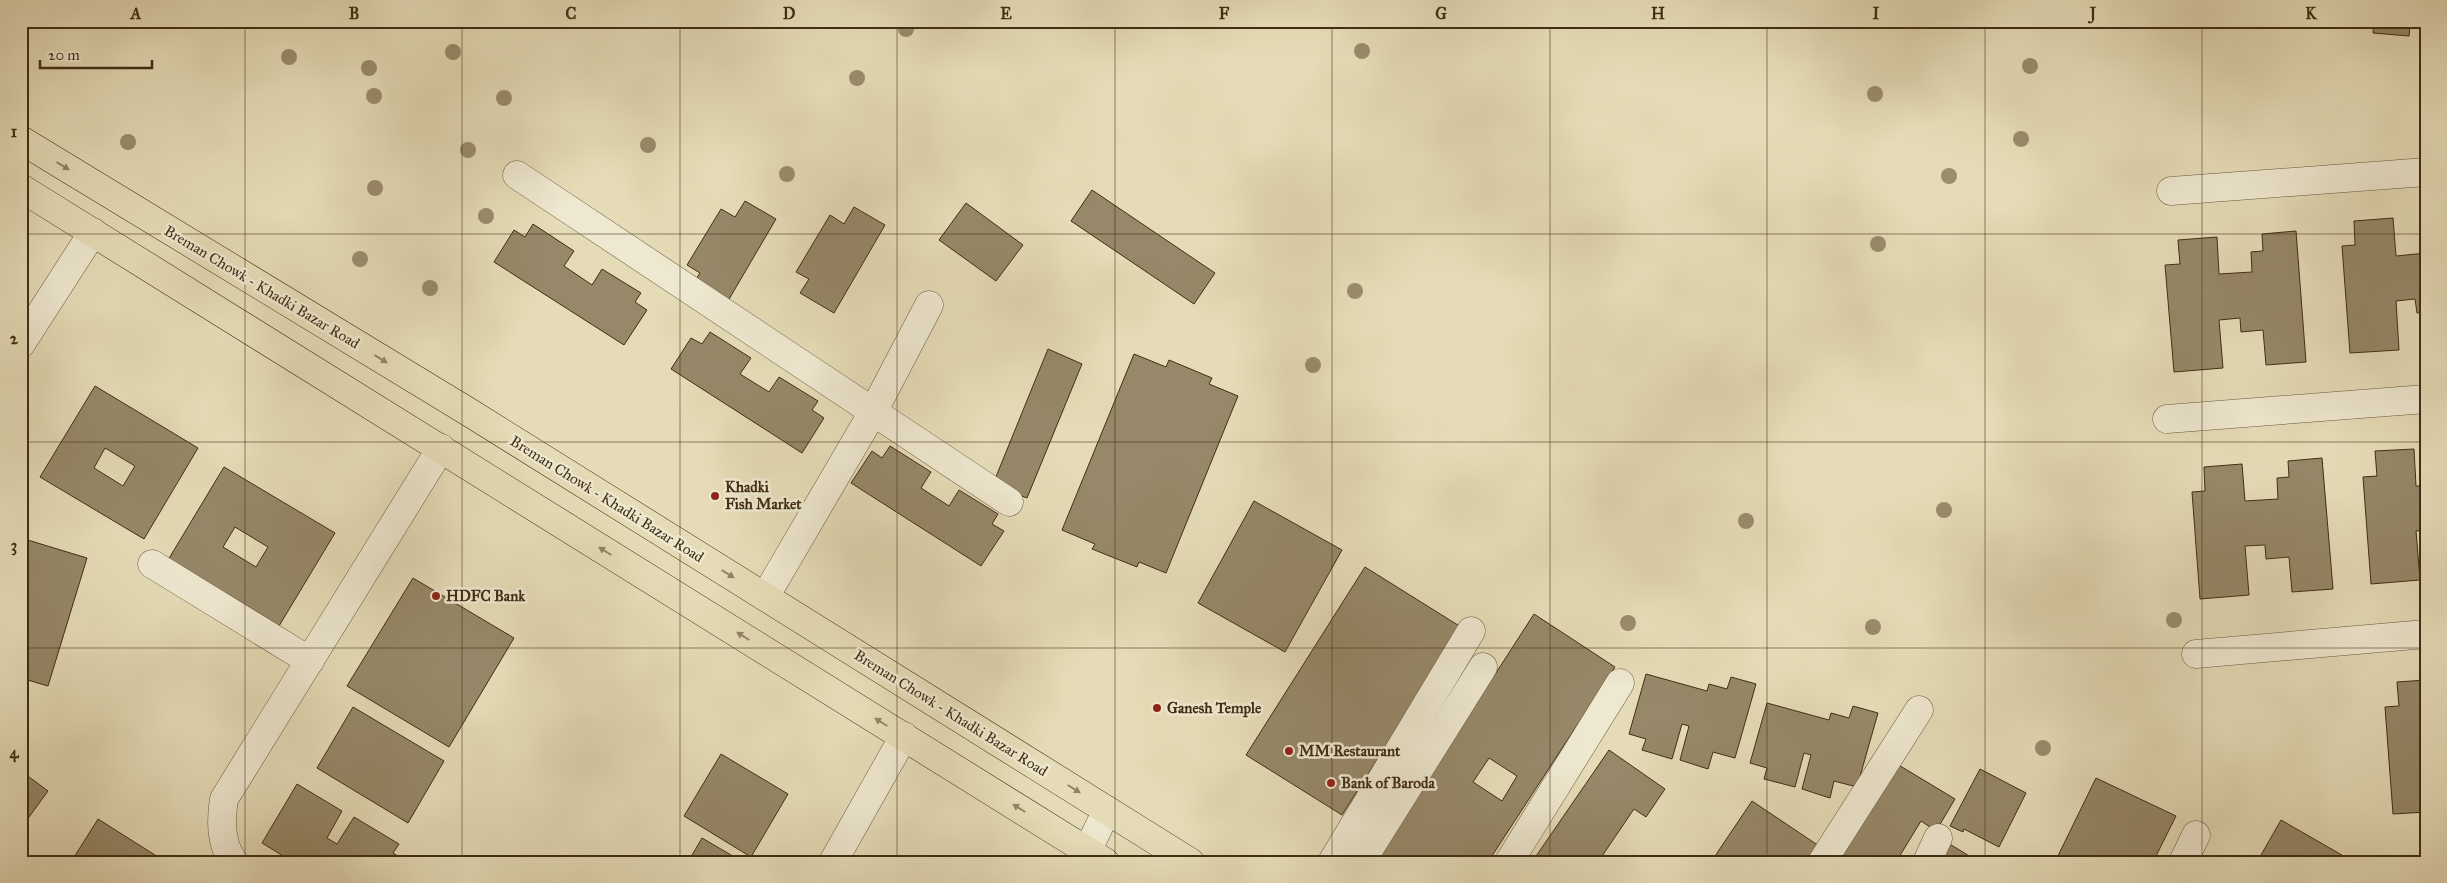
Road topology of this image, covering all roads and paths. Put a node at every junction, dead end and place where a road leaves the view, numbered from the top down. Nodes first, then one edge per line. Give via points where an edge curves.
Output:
1 (21, 140) edge
2 (2426, 172) edge
3 (518, 175) dead end
4 (21, 188) edge
5 (2171, 191) dead end
6 (93, 232) junction
7 (929, 305) dead end
8 (21, 344) edge
9 (2426, 399) edge
10 (873, 412) junction
11 (2167, 419) dead end
12 (441, 448) junction
13 (1009, 502) dead end
14 (152, 564) dead end
15 (765, 597) junction
16 (1471, 631) dead end
17 (2426, 634) edge
18 (2196, 654) dead end
19 (310, 661) junction
20 (1483, 667) dead end
21 (1620, 683) dead end
22 (1919, 710) dead end
23 (904, 736) junction
24 (1107, 810) junction
25 (2196, 835) dead end
26 (1092, 858) edge
27 (234, 862) edge
28 (833, 862) edge
29 (1190, 862) edge
30 (1332, 862) edge
31 (1361, 862) edge
32 (1509, 862) edge
33 (1822, 862) edge
34 (2183, 862) edge

1 -> 15 main road, Breman Chowk - Khadki Bazar Road via 467,411
2 - 5 street
3 - 10 street
4 - 6 main road
6 - 8 street
6 - 12 main road
7 - 10 street
9 - 11 street
10 - 13 street
10 - 15 street
12 - 19 street
23 -> 12 main road
14 - 19 street
15 -> 24 main road, Breman Chowk - Khadki Bazar Road
16 - 30 street
17 - 18 street
19 - 27 street via 224,799 223,832
20 - 31 street
21 - 32 street
22 - 33 street
26 -> 23 main road
23 - 28 street
24 - 26 street
24 - 29 main road, Breman Chowk - Khadki Bazar Road
25 - 34 street

